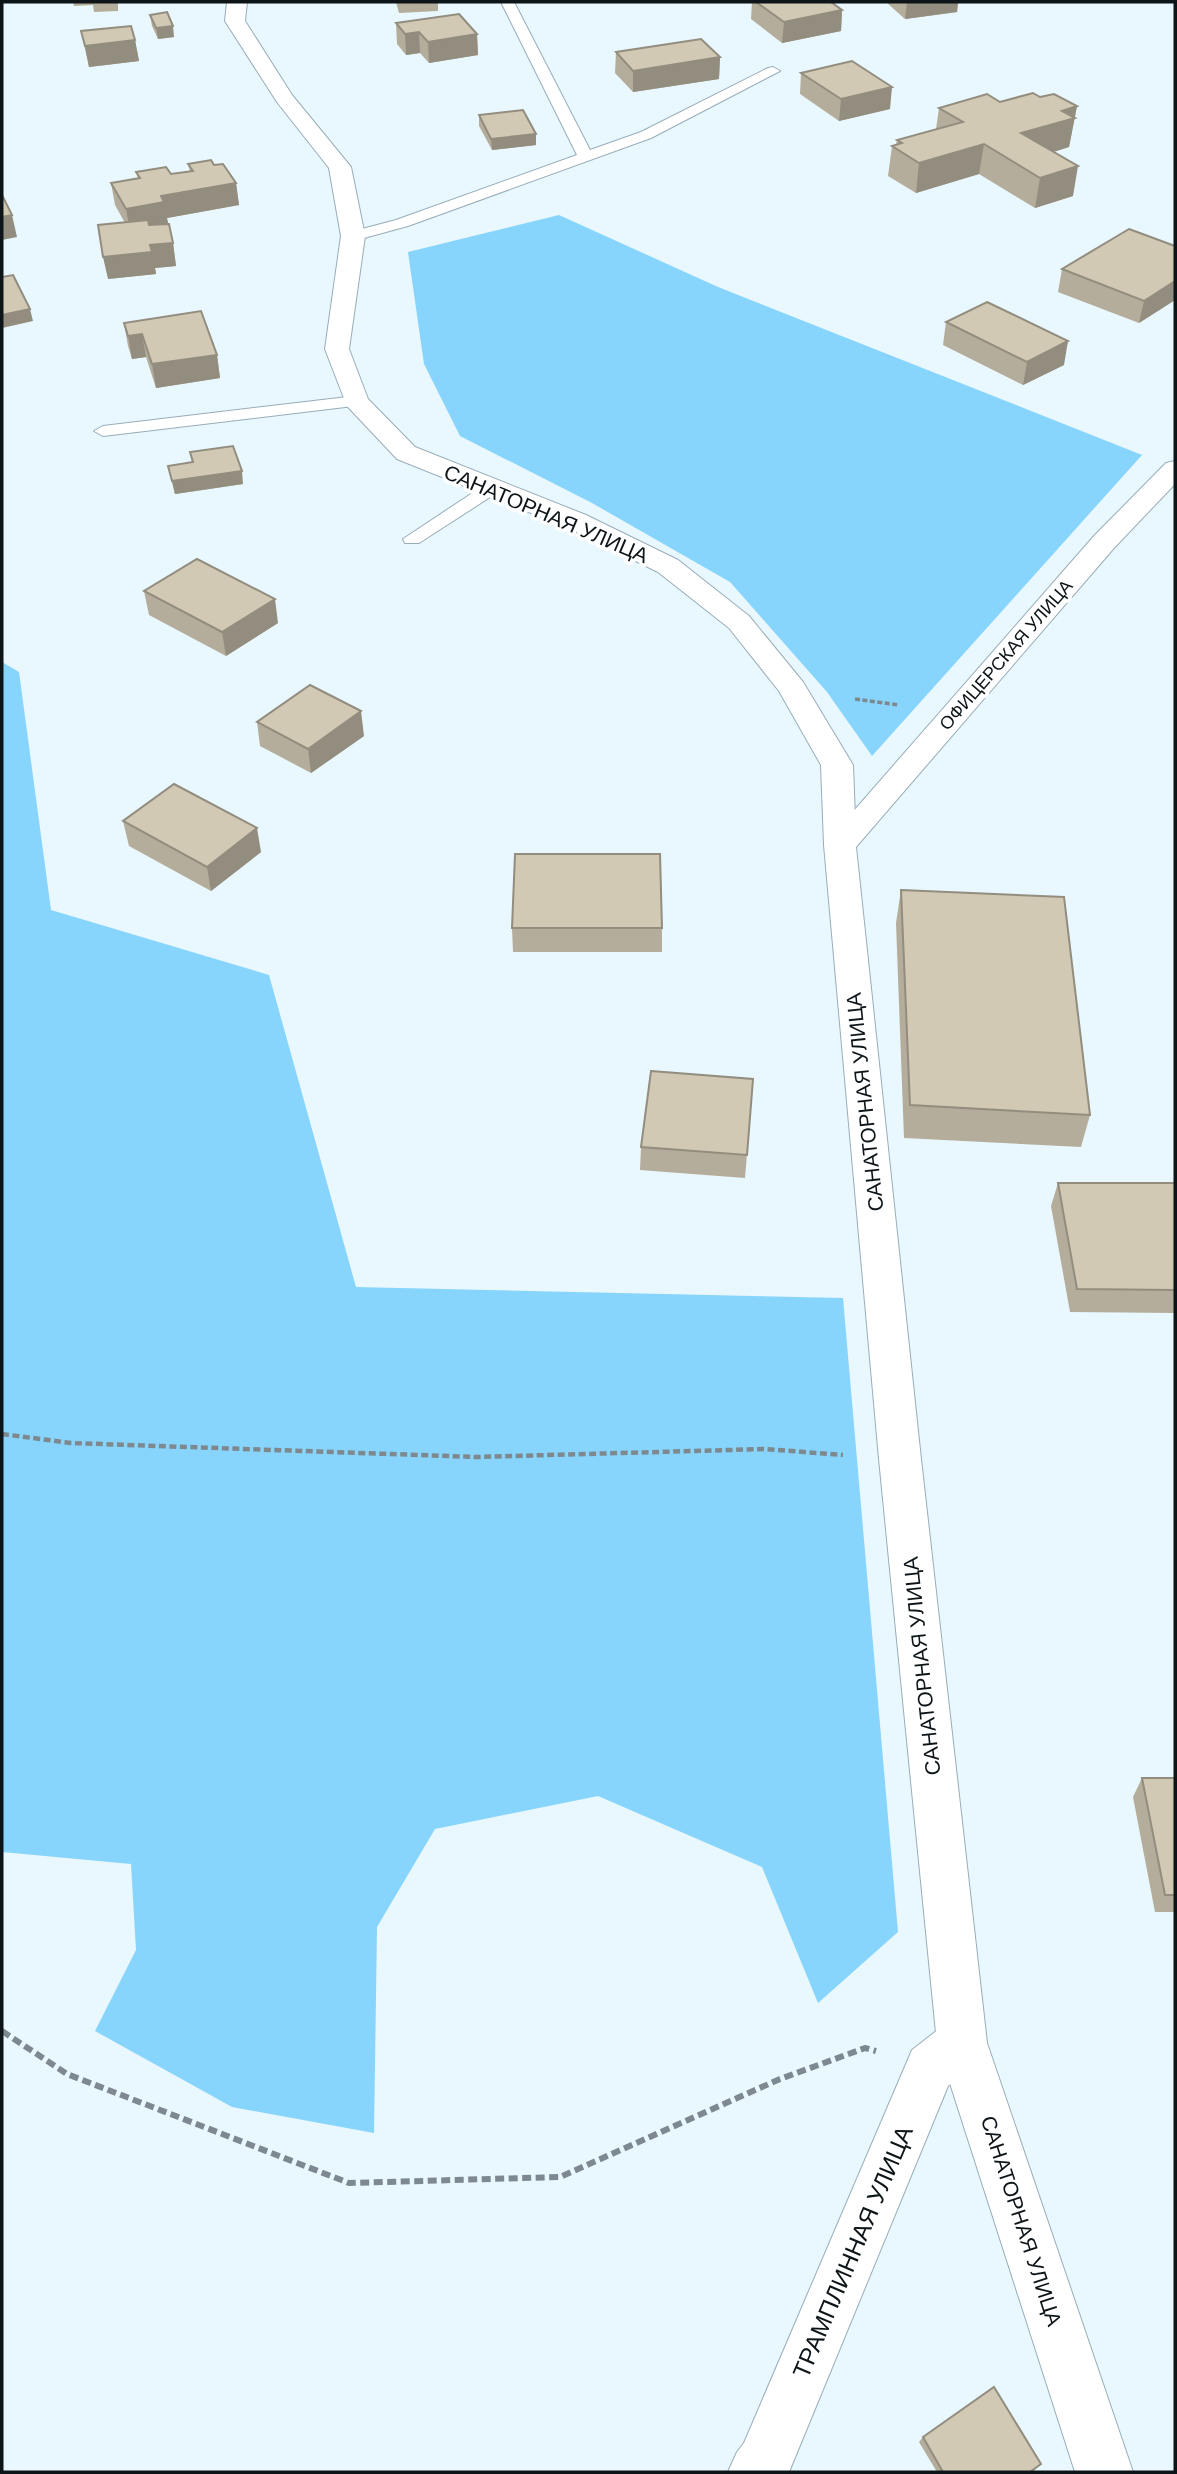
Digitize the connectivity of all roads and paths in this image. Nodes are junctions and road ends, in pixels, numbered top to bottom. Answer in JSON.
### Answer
{"nodes":[{"id":1,"x":237,"y":2,"type":"edge"},
{"id":2,"x":507,"y":2,"type":"edge"},
{"id":3,"x":773,"y":71,"type":"dead end"},
{"id":4,"x":586,"y":157,"type":"junction"},
{"id":5,"x":353,"y":236,"type":"junction"},
{"id":6,"x":356,"y":401,"type":"junction"},
{"id":7,"x":103,"y":431,"type":"dead end"},
{"id":8,"x":1175,"y":469,"type":"edge"},
{"id":9,"x":492,"y":488,"type":"junction"},
{"id":10,"x":412,"y":539,"type":"dead end"},
{"id":11,"x":792,"y":688,"type":"junction"},
{"id":12,"x":959,"y":709,"type":"junction"},
{"id":13,"x":840,"y":845,"type":"junction"},
{"id":14,"x":2,"y":1434,"type":"edge"},
{"id":15,"x":900,"y":1459,"type":"junction"},
{"id":16,"x":2,"y":2031,"type":"edge"},
{"id":17,"x":946,"y":2056,"type":"junction"},
{"id":18,"x":757,"y":2472,"type":"edge"},
{"id":19,"x":1104,"y":2472,"type":"edge"}],
"edges":[{"from":1,"to":5,"type":"street","name":"САНАТОРНАЯ УЛИЦА"},
{"from":2,"to":4,"type":"lane"},
{"from":3,"to":4,"type":"lane"},
{"from":4,"to":5,"type":"lane"},
{"from":5,"to":6,"type":"street","name":"САНАТОРНАЯ УЛИЦА"},
{"from":6,"to":7,"type":"lane"},
{"from":6,"to":9,"type":"street","name":"САНАТОРНАЯ УЛИЦА"},
{"from":8,"to":12,"type":"street","name":"ОФИЦЕРСКАЯ УЛИЦА"},
{"from":9,"to":10,"type":"lane"},
{"from":9,"to":11,"type":"street","name":"САНАТОРНАЯ УЛИЦА"},
{"from":11,"to":12,"type":"path"},
{"from":11,"to":13,"type":"street","name":"САНАТОРНАЯ УЛИЦА"},
{"from":12,"to":13,"type":"street","name":"ОФИЦЕРСКАЯ УЛИЦА"},
{"from":13,"to":15,"type":"street","name":"САНАТОРНАЯ УЛИЦА"},
{"from":14,"to":15,"type":"path"},
{"from":15,"to":17,"type":"street","name":"САНАТОРНАЯ УЛИЦА"},
{"from":16,"to":17,"type":"path"},
{"from":17,"to":18,"type":"street","name":"ТРАМПЛИННАЯ УЛИЦА"},
{"from":17,"to":19,"type":"street","name":"САНАТОРНАЯ УЛИЦА"}]}
